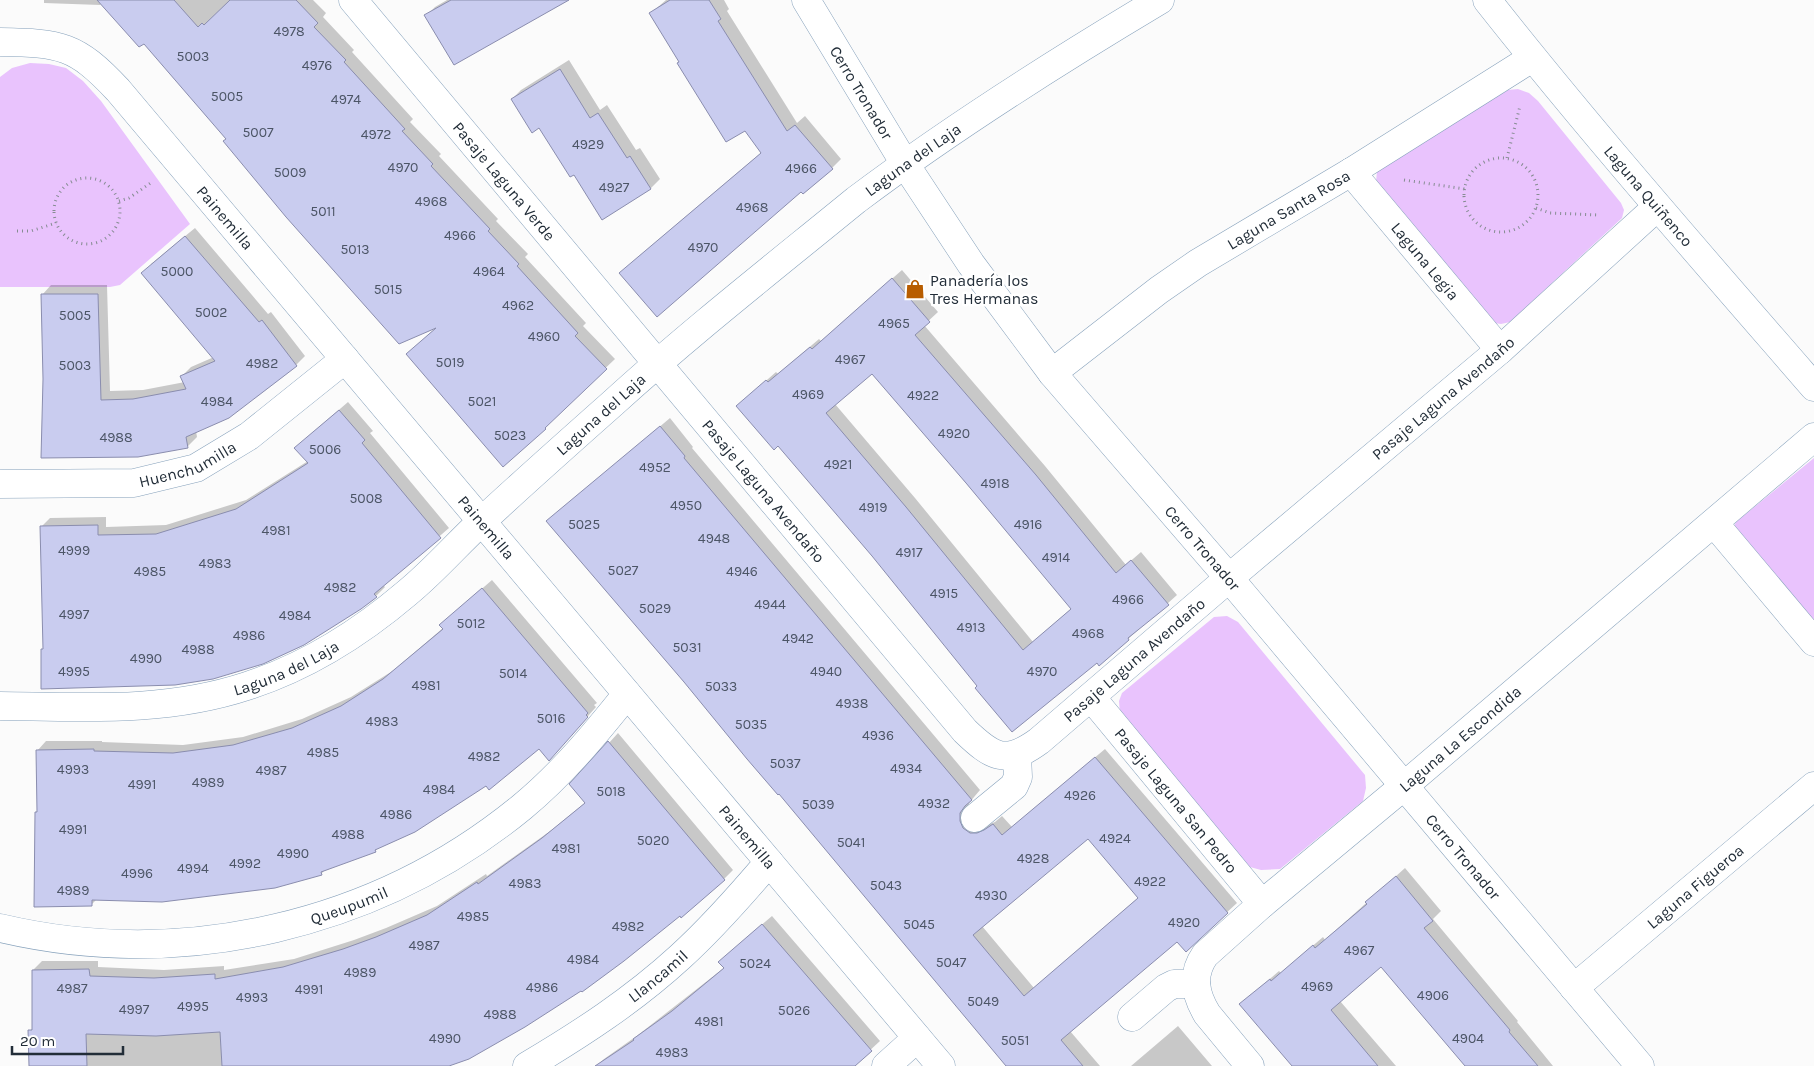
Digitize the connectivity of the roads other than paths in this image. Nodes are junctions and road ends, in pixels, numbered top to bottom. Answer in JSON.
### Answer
{"nodes":[{"id":1,"x":806,"y":0,"type":"edge"},
{"id":2,"x":1160,"y":0,"type":"edge"},
{"id":3,"x":1487,"y":0,"type":"edge"},
{"id":4,"x":356,"y":1,"type":"edge"},
{"id":5,"x":0,"y":42,"type":"edge"},
{"id":6,"x":1532,"y":58,"type":"junction"},
{"id":7,"x":905,"y":164,"type":"junction"},
{"id":8,"x":1351,"y":172,"type":"junction"},
{"id":9,"x":1657,"y":207,"type":"junction"},
{"id":10,"x":1500,"y":350,"type":"junction"},
{"id":11,"x":345,"y":359,"type":"junction"},
{"id":12,"x":657,"y":363,"type":"junction"},
{"id":13,"x":1052,"y":373,"type":"junction"},
{"id":14,"x":1814,"y":387,"type":"edge"},
{"id":15,"x":1814,"y":437,"type":"edge"},
{"id":16,"x":0,"y":484,"type":"edge"},
{"id":17,"x":481,"y":522,"type":"junction"},
{"id":18,"x":1714,"y":523,"type":"junction"},
{"id":19,"x":1229,"y":578,"type":"junction"},
{"id":20,"x":1814,"y":642,"type":"edge"},
{"id":21,"x":627,"y":694,"type":"junction"},
{"id":22,"x":1091,"y":698,"type":"junction"},
{"id":23,"x":0,"y":706,"type":"edge"},
{"id":24,"x":1016,"y":755,"type":"junction"},
{"id":25,"x":1404,"y":786,"type":"junction"},
{"id":26,"x":1814,"y":786,"type":"edge"},
{"id":27,"x":975,"y":818,"type":"dead end"},
{"id":28,"x":769,"y":862,"type":"junction"},
{"id":29,"x":1262,"y":904,"type":"junction"},
{"id":30,"x":0,"y":928,"type":"edge"},
{"id":31,"x":1196,"y":984,"type":"junction"},
{"id":32,"x":1574,"y":988,"type":"junction"},
{"id":33,"x":1132,"y":1017,"type":"dead end"},
{"id":34,"x":917,"y":1038,"type":"junction"},
{"id":35,"x":527,"y":1066,"type":"edge"},
{"id":36,"x":886,"y":1066,"type":"edge"},
{"id":37,"x":941,"y":1066,"type":"edge"},
{"id":38,"x":1250,"y":1066,"type":"edge"},
{"id":39,"x":1640,"y":1066,"type":"edge"}],
"edges":[{"from":1,"to":7,"type":"street","name":"Cerro Tronador"},
{"from":2,"to":7,"type":"street","name":"Laguna del Laja"},
{"from":3,"to":6,"type":"street","name":"Laguna Quiñenco"},
{"from":4,"to":12,"type":"street","name":"Pasaje Laguna Verde"},
{"from":5,"to":11,"type":"street","name":"Painemilla"},
{"from":6,"to":8,"type":"street","name":"Laguna Santa Rosa"},
{"from":6,"to":9,"type":"street","name":"Laguna Quiñenco"},
{"from":7,"to":12,"type":"street","name":"Laguna del Laja"},
{"from":7,"to":13,"type":"street","name":"Cerro Tronador"},
{"from":8,"to":10,"type":"street","name":"Laguna Legia"},
{"from":8,"to":13,"type":"street","name":"Laguna Santa Rosa"},
{"from":9,"to":10,"type":"street","name":"Pasaje Laguna Avendaño"},
{"from":9,"to":14,"type":"street","name":"Laguna Quiñenco"},
{"from":10,"to":19,"type":"street","name":"Pasaje Laguna Avendaño"},
{"from":11,"to":16,"type":"street","name":"Huenchumilla"},
{"from":11,"to":17,"type":"street","name":"Painemilla"},
{"from":12,"to":17,"type":"street","name":"Laguna del Laja"},
{"from":12,"to":24,"type":"street","name":"Pasaje Laguna Avendaño"},
{"from":13,"to":19,"type":"street","name":"Cerro Tronador"},
{"from":15,"to":18,"type":"street","name":"Laguna La Escondida"},
{"from":17,"to":21,"type":"street","name":"Painemilla"},
{"from":17,"to":23,"type":"street","name":"Laguna del Laja"},
{"from":18,"to":20,"type":"street"},
{"from":18,"to":25,"type":"street","name":"Laguna La Escondida"},
{"from":19,"to":22,"type":"street","name":"Pasaje Laguna Avendaño"},
{"from":19,"to":25,"type":"street","name":"Cerro Tronador"},
{"from":21,"to":28,"type":"street","name":"Painemilla"},
{"from":21,"to":30,"type":"street","name":"Queupumil"},
{"from":22,"to":24,"type":"street","name":"Pasaje Laguna Avendaño"},
{"from":22,"to":29,"type":"street","name":"Pasaje Laguna San Pedro"},
{"from":24,"to":27,"type":"street"},
{"from":25,"to":29,"type":"street","name":"Laguna La Escondida"},
{"from":25,"to":32,"type":"street","name":"Cerro Tronador"},
{"from":26,"to":32,"type":"street","name":"Laguna Figueroa"},
{"from":28,"to":34,"type":"street","name":"Painemilla"},
{"from":28,"to":35,"type":"street","name":"Llancamil"},
{"from":29,"to":31,"type":"street","name":"Laguna La Escondida"},
{"from":31,"to":33,"type":"street"},
{"from":31,"to":38,"type":"street"},
{"from":32,"to":39,"type":"street","name":"Cerro Tronador"},
{"from":34,"to":36,"type":"street"},
{"from":34,"to":37,"type":"street","name":"Painemilla"}]}
